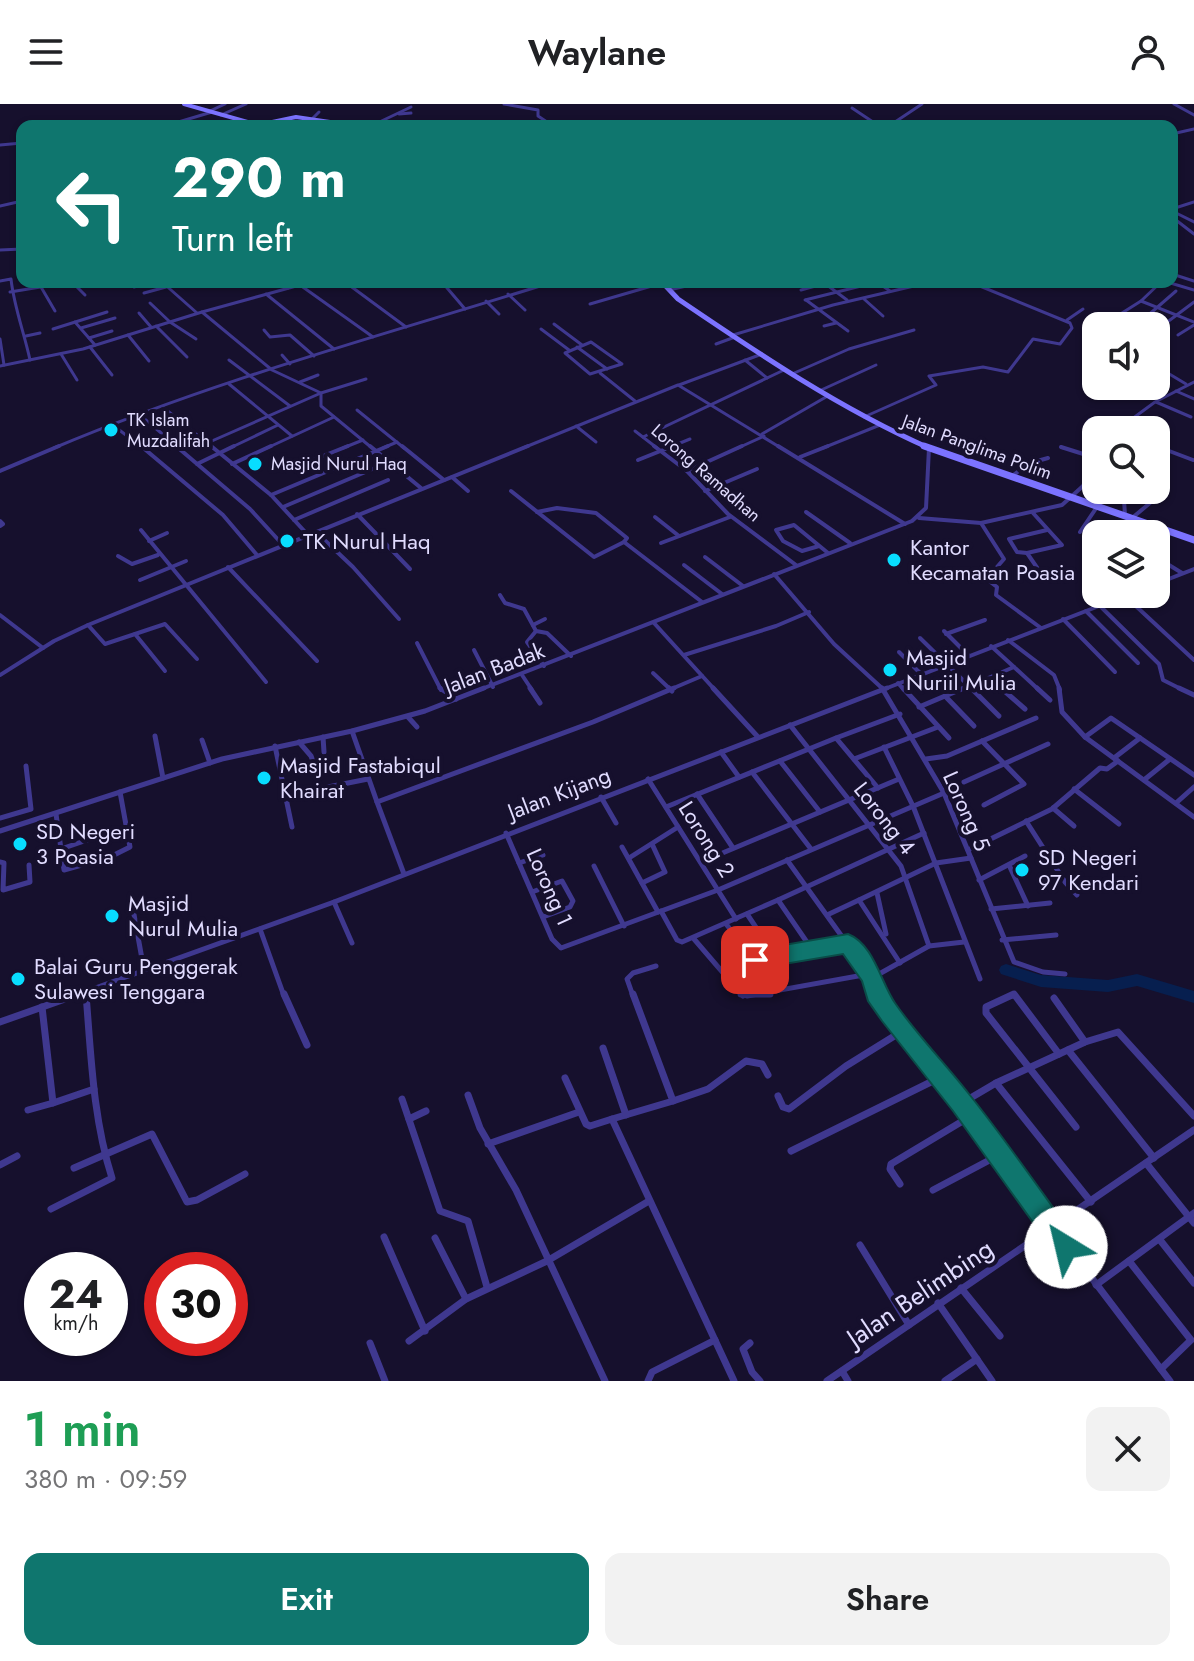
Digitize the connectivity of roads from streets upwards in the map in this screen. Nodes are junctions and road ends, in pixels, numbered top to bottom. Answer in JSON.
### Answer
{"nodes":[{"id":1,"x":187,"y":104,"type":"edge"},
{"id":2,"x":225,"y":104,"type":"edge"},
{"id":3,"x":246,"y":104,"type":"edge"},
{"id":4,"x":504,"y":104,"type":"edge"},
{"id":5,"x":922,"y":104,"type":"edge"},
{"id":6,"x":1174,"y":104,"type":"edge"},
{"id":7,"x":411,"y":107,"type":"dead end"},
{"id":8,"x":852,"y":108,"type":"dead end"},
{"id":9,"x":211,"y":112,"type":"junction"},
{"id":10,"x":319,"y":112,"type":"dead end"},
{"id":11,"x":411,"y":113,"type":"dead end"},
{"id":12,"x":398,"y":114,"type":"junction"},
{"id":13,"x":221,"y":115,"type":"junction"},
{"id":14,"x":1194,"y":115,"type":"edge"},
{"id":15,"x":313,"y":118,"type":"junction"},
{"id":16,"x":185,"y":120,"type":"edge"},
{"id":17,"x":240,"y":120,"type":"edge"},
{"id":18,"x":280,"y":120,"type":"edge"},
{"id":19,"x":324,"y":120,"type":"edge"},
{"id":20,"x":384,"y":120,"type":"edge"},
{"id":21,"x":544,"y":120,"type":"edge"},
{"id":22,"x":870,"y":120,"type":"edge"},
{"id":23,"x":898,"y":120,"type":"edge"},
{"id":24,"x":1178,"y":222,"type":"edge"},
{"id":25,"x":1194,"y":234,"type":"edge"},
{"id":26,"x":0,"y":281,"type":"edge"},
{"id":27,"x":35,"y":288,"type":"edge"},
{"id":28,"x":42,"y":288,"type":"edge"},
{"id":29,"x":77,"y":288,"type":"edge"},
{"id":30,"x":154,"y":288,"type":"edge"},
{"id":31,"x":171,"y":288,"type":"edge"},
{"id":32,"x":288,"y":288,"type":"edge"},
{"id":33,"x":304,"y":288,"type":"edge"},
{"id":34,"x":353,"y":288,"type":"edge"},
{"id":35,"x":447,"y":288,"type":"edge"},
{"id":36,"x":529,"y":288,"type":"edge"},
{"id":37,"x":642,"y":288,"type":"edge"},
{"id":38,"x":678,"y":288,"type":"edge"},
{"id":39,"x":807,"y":288,"type":"edge"},
{"id":40,"x":832,"y":288,"type":"edge"},
{"id":41,"x":852,"y":288,"type":"edge"},
{"id":42,"x":885,"y":288,"type":"edge"},
{"id":43,"x":906,"y":288,"type":"edge"},
{"id":44,"x":985,"y":288,"type":"edge"},
{"id":45,"x":1154,"y":288,"type":"edge"},
{"id":46,"x":669,"y":290,"type":"joint"},
{"id":47,"x":801,"y":290,"type":"dead end"},
{"id":48,"x":1176,"y":291,"type":"dead end"},
{"id":49,"x":10,"y":292,"type":"junction"},
{"id":50,"x":836,"y":292,"type":"junction"},
{"id":51,"x":891,"y":292,"type":"junction"},
{"id":52,"x":144,"y":293,"type":"dead end"},
{"id":53,"x":266,"y":294,"type":"junction"},
{"id":54,"x":508,"y":294,"type":"junction"},
{"id":55,"x":85,"y":295,"type":"dead end"},
{"id":56,"x":863,"y":298,"type":"junction"},
{"id":57,"x":486,"y":301,"type":"junction"},
{"id":58,"x":848,"y":301,"type":"junction"},
{"id":59,"x":1141,"y":301,"type":"junction"},
{"id":60,"x":1194,"y":302,"type":"edge"},
{"id":61,"x":150,"y":303,"type":"dead end"},
{"id":62,"x":590,"y":304,"type":"dead end"},
{"id":63,"x":1158,"y":307,"type":"junction"},
{"id":64,"x":465,"y":309,"type":"junction"},
{"id":65,"x":817,"y":309,"type":"junction"},
{"id":66,"x":1083,"y":309,"type":"dead end"},
{"id":67,"x":525,"y":310,"type":"dead end"},
{"id":68,"x":55,"y":311,"type":"dead end"},
{"id":69,"x":107,"y":312,"type":"dead end"},
{"id":70,"x":1124,"y":312,"type":"edge"},
{"id":71,"x":1152,"y":312,"type":"edge"},
{"id":72,"x":139,"y":313,"type":"dead end"},
{"id":73,"x":200,"y":313,"type":"junction"},
{"id":74,"x":499,"y":314,"type":"dead end"},
{"id":75,"x":1179,"y":315,"type":"junction"},
{"id":76,"x":883,"y":316,"type":"dead end"},
{"id":77,"x":115,"y":318,"type":"dead end"},
{"id":78,"x":1066,"y":321,"type":"junction"},
{"id":79,"x":1170,"y":321,"type":"edge"},
{"id":80,"x":75,"y":322,"type":"junction"},
{"id":81,"x":170,"y":322,"type":"junction"},
{"id":82,"x":837,"y":323,"type":"junction"},
{"id":83,"x":554,"y":324,"type":"dead end"},
{"id":84,"x":1194,"y":324,"type":"edge"},
{"id":85,"x":824,"y":326,"type":"dead end"},
{"id":86,"x":154,"y":327,"type":"junction"},
{"id":87,"x":81,"y":328,"type":"junction"},
{"id":88,"x":406,"y":328,"type":"junction"},
{"id":89,"x":53,"y":329,"type":"dead end"},
{"id":90,"x":541,"y":329,"type":"dead end"},
{"id":91,"x":264,"y":330,"type":"dead end"},
{"id":92,"x":914,"y":330,"type":"dead end"},
{"id":93,"x":112,"y":331,"type":"dead end"},
{"id":94,"x":848,"y":331,"type":"dead end"},
{"id":95,"x":40,"y":333,"type":"dead end"},
{"id":96,"x":128,"y":335,"type":"junction"},
{"id":97,"x":1178,"y":335,"type":"dead end"},
{"id":98,"x":26,"y":336,"type":"junction"},
{"id":99,"x":734,"y":336,"type":"junction"},
{"id":100,"x":89,"y":338,"type":"junction"},
{"id":101,"x":373,"y":338,"type":"junction"},
{"id":102,"x":196,"y":339,"type":"dead end"},
{"id":103,"x":0,"y":342,"type":"edge"},
{"id":104,"x":716,"y":344,"type":"dead end"},
{"id":105,"x":93,"y":346,"type":"junction"},
{"id":106,"x":580,"y":346,"type":"junction"},
{"id":107,"x":335,"y":350,"type":"junction"},
{"id":108,"x":569,"y":350,"type":"junction"},
{"id":109,"x":1,"y":353,"type":"edge"},
{"id":110,"x":61,"y":354,"type":"junction"},
{"id":111,"x":762,"y":354,"type":"junction"},
{"id":112,"x":282,"y":355,"type":"dead end"},
{"id":113,"x":314,"y":356,"type":"junction"},
{"id":114,"x":187,"y":357,"type":"dead end"},
{"id":115,"x":30,"y":360,"type":"junction"},
{"id":116,"x":229,"y":360,"type":"dead end"},
{"id":117,"x":745,"y":360,"type":"junction"},
{"id":118,"x":149,"y":361,"type":"dead end"},
{"id":119,"x":291,"y":364,"type":"junction"},
{"id":120,"x":2,"y":365,"type":"edge"},
{"id":121,"x":876,"y":365,"type":"dead end"},
{"id":122,"x":272,"y":370,"type":"junction"},
{"id":123,"x":608,"y":370,"type":"junction"},
{"id":124,"x":788,"y":372,"type":"junction"},
{"id":125,"x":600,"y":373,"type":"junction"},
{"id":126,"x":112,"y":375,"type":"dead end"},
{"id":127,"x":318,"y":375,"type":"dead end"},
{"id":128,"x":1170,"y":375,"type":"edge"},
{"id":129,"x":252,"y":376,"type":"junction"},
{"id":130,"x":767,"y":378,"type":"junction"},
{"id":131,"x":366,"y":379,"type":"dead end"},
{"id":132,"x":77,"y":380,"type":"dead end"},
{"id":133,"x":299,"y":382,"type":"junction"},
{"id":134,"x":1194,"y":382,"type":"edge"},
{"id":135,"x":229,"y":384,"type":"junction"},
{"id":136,"x":678,"y":385,"type":"junction"},
{"id":137,"x":1187,"y":385,"type":"junction"},
{"id":138,"x":1175,"y":390,"type":"junction"},
{"id":139,"x":818,"y":392,"type":"junction"},
{"id":140,"x":321,"y":393,"type":"junction"},
{"id":141,"x":1170,"y":393,"type":"edge"},
{"id":142,"x":826,"y":397,"type":"junction"},
{"id":143,"x":1194,"y":399,"type":"edge"},
{"id":144,"x":1158,"y":400,"type":"edge"},
{"id":145,"x":635,"y":401,"type":"junction"},
{"id":146,"x":1155,"y":402,"type":"junction"},
{"id":147,"x":709,"y":405,"type":"junction"},
{"id":148,"x":290,"y":406,"type":"junction"},
{"id":149,"x":164,"y":408,"type":"junction"},
{"id":150,"x":357,"y":410,"type":"dead end"},
{"id":151,"x":141,"y":416,"type":"junction"},
{"id":152,"x":264,"y":416,"type":"junction"},
{"id":153,"x":1135,"y":416,"type":"edge"},
{"id":154,"x":334,"y":417,"type":"junction"},
{"id":155,"x":864,"y":417,"type":"junction"},
{"id":156,"x":1191,"y":417,"type":"dead end"},
{"id":157,"x":113,"y":425,"type":"junction"},
{"id":158,"x":278,"y":425,"type":"junction"},
{"id":159,"x":880,"y":425,"type":"junction"},
{"id":160,"x":576,"y":426,"type":"junction"},
{"id":161,"x":635,"y":431,"type":"dead end"},
{"id":162,"x":763,"y":435,"type":"junction"},
{"id":163,"x":292,"y":436,"type":"junction"},
{"id":164,"x":643,"y":437,"type":"junction"},
{"id":165,"x":690,"y":439,"type":"dead end"},
{"id":166,"x":363,"y":440,"type":"junction"},
{"id":167,"x":397,"y":442,"type":"junction"},
{"id":168,"x":596,"y":442,"type":"dead end"},
{"id":169,"x":205,"y":444,"type":"junction"},
{"id":170,"x":1061,"y":447,"type":"dead end"},
{"id":171,"x":929,"y":448,"type":"junction"},
{"id":172,"x":375,"y":450,"type":"junction"},
{"id":173,"x":662,"y":451,"type":"junction"},
{"id":174,"x":1170,"y":451,"type":"edge"},
{"id":175,"x":219,"y":454,"type":"junction"},
{"id":176,"x":1082,"y":455,"type":"edge"},
{"id":177,"x":799,"y":457,"type":"junction"},
{"id":178,"x":1048,"y":458,"type":"dead end"},
{"id":179,"x":638,"y":460,"type":"dead end"},
{"id":180,"x":1193,"y":460,"type":"edge"},
{"id":181,"x":308,"y":462,"type":"dead end"},
{"id":182,"x":389,"y":462,"type":"junction"},
{"id":183,"x":197,"y":464,"type":"junction"},
{"id":184,"x":232,"y":464,"type":"junction"},
{"id":185,"x":757,"y":469,"type":"dead end"},
{"id":186,"x":0,"y":471,"type":"edge"},
{"id":187,"x":687,"y":471,"type":"junction"},
{"id":188,"x":1012,"y":476,"type":"junction"},
{"id":189,"x":451,"y":477,"type":"junction"},
{"id":190,"x":388,"y":480,"type":"dead end"},
{"id":191,"x":444,"y":480,"type":"junction"},
{"id":192,"x":1082,"y":487,"type":"edge"},
{"id":193,"x":421,"y":488,"type":"junction"},
{"id":194,"x":468,"y":491,"type":"dead end"},
{"id":195,"x":511,"y":491,"type":"dead end"},
{"id":196,"x":705,"y":491,"type":"junction"},
{"id":197,"x":271,"y":495,"type":"junction"},
{"id":198,"x":1072,"y":497,"type":"junction"},
{"id":199,"x":1125,"y":504,"type":"edge"},
{"id":200,"x":1148,"y":504,"type":"edge"},
{"id":201,"x":1098,"y":506,"type":"junction"},
{"id":202,"x":283,"y":507,"type":"junction"},
{"id":203,"x":537,"y":512,"type":"junction"},
{"id":204,"x":806,"y":512,"type":"dead end"},
{"id":205,"x":1033,"y":512,"type":"junction"},
{"id":206,"x":357,"y":514,"type":"junction"},
{"id":207,"x":731,"y":516,"type":"junction"},
{"id":208,"x":655,"y":517,"type":"dead end"},
{"id":209,"x":1128,"y":517,"type":"junction"},
{"id":210,"x":918,"y":518,"type":"junction"},
{"id":211,"x":294,"y":520,"type":"junction"},
{"id":212,"x":1127,"y":520,"type":"edge"},
{"id":213,"x":1137,"y":520,"type":"edge"},
{"id":214,"x":981,"y":523,"type":"junction"},
{"id":215,"x":905,"y":524,"type":"junction"},
{"id":216,"x":1048,"y":529,"type":"junction"},
{"id":217,"x":141,"y":530,"type":"dead end"},
{"id":218,"x":316,"y":532,"type":"junction"},
{"id":219,"x":1080,"y":532,"type":"dead end"},
{"id":220,"x":1170,"y":532,"type":"edge"},
{"id":221,"x":167,"y":533,"type":"dead end"},
{"id":222,"x":308,"y":535,"type":"junction"},
{"id":223,"x":680,"y":537,"type":"junction"},
{"id":224,"x":1194,"y":540,"type":"edge"},
{"id":225,"x":149,"y":541,"type":"junction"},
{"id":226,"x":624,"y":542,"type":"junction"},
{"id":227,"x":661,"y":543,"type":"dead end"},
{"id":228,"x":851,"y":544,"type":"junction"},
{"id":229,"x":283,"y":545,"type":"junction"},
{"id":230,"x":819,"y":546,"type":"junction"},
{"id":231,"x":828,"y":553,"type":"junction"},
{"id":232,"x":1027,"y":553,"type":"junction"},
{"id":233,"x":158,"y":555,"type":"junction"},
{"id":234,"x":257,"y":555,"type":"junction"},
{"id":235,"x":118,"y":556,"type":"dead end"},
{"id":236,"x":705,"y":557,"type":"dead end"},
{"id":237,"x":186,"y":561,"type":"dead end"},
{"id":238,"x":1170,"y":564,"type":"edge"},
{"id":239,"x":684,"y":565,"type":"dead end"},
{"id":240,"x":797,"y":565,"type":"junction"},
{"id":241,"x":228,"y":567,"type":"junction"},
{"id":242,"x":997,"y":567,"type":"dead end"},
{"id":243,"x":169,"y":568,"type":"junction"},
{"id":244,"x":410,"y":569,"type":"dead end"},
{"id":245,"x":1038,"y":569,"type":"dead end"},
{"id":246,"x":1194,"y":569,"type":"edge"},
{"id":247,"x":1185,"y":572,"type":"junction"},
{"id":248,"x":774,"y":574,"type":"junction"},
{"id":249,"x":1194,"y":576,"type":"edge"},
{"id":250,"x":1170,"y":578,"type":"edge"},
{"id":251,"x":140,"y":580,"type":"dead end"},
{"id":252,"x":989,"y":581,"type":"dead end"},
{"id":253,"x":182,"y":586,"type":"junction"},
{"id":254,"x":744,"y":586,"type":"junction"},
{"id":255,"x":500,"y":595,"type":"dead end"},
{"id":256,"x":723,"y":595,"type":"junction"},
{"id":257,"x":703,"y":603,"type":"junction"},
{"id":258,"x":1092,"y":608,"type":"edge"},
{"id":259,"x":1102,"y":608,"type":"edge"},
{"id":260,"x":1141,"y":608,"type":"edge"},
{"id":261,"x":1086,"y":611,"type":"junction"},
{"id":262,"x":809,"y":612,"type":"junction"},
{"id":263,"x":0,"y":615,"type":"edge"},
{"id":264,"x":399,"y":619,"type":"dead end"},
{"id":265,"x":545,"y":619,"type":"dead end"},
{"id":266,"x":1063,"y":619,"type":"junction"},
{"id":267,"x":985,"y":620,"type":"dead end"},
{"id":268,"x":654,"y":623,"type":"junction"},
{"id":269,"x":88,"y":625,"type":"junction"},
{"id":270,"x":535,"y":628,"type":"junction"},
{"id":271,"x":1041,"y":628,"type":"junction"},
{"id":272,"x":135,"y":634,"type":"junction"},
{"id":273,"x":920,"y":638,"type":"dead end"},
{"id":274,"x":1008,"y":640,"type":"junction"},
{"id":275,"x":417,"y":643,"type":"dead end"},
{"id":276,"x":991,"y":646,"type":"junction"},
{"id":277,"x":43,"y":648,"type":"junction"},
{"id":278,"x":474,"y":650,"type":"dead end"},
{"id":279,"x":899,"y":652,"type":"dead end"},
{"id":280,"x":684,"y":655,"type":"junction"},
{"id":281,"x":968,"y":655,"type":"junction"},
{"id":282,"x":571,"y":656,"type":"junction"},
{"id":283,"x":197,"y":659,"type":"dead end"},
{"id":284,"x":1194,"y":659,"type":"edge"},
{"id":285,"x":317,"y":661,"type":"dead end"},
{"id":286,"x":1138,"y":663,"type":"dead end"},
{"id":287,"x":945,"y":664,"type":"junction"},
{"id":288,"x":544,"y":666,"type":"junction"},
{"id":289,"x":1014,"y":667,"type":"junction"},
{"id":290,"x":165,"y":671,"type":"dead end"},
{"id":291,"x":1115,"y":672,"type":"dead end"},
{"id":292,"x":653,"y":673,"type":"dead end"},
{"id":293,"x":921,"y":674,"type":"junction"},
{"id":294,"x":0,"y":675,"type":"edge"},
{"id":295,"x":522,"y":675,"type":"junction"},
{"id":296,"x":702,"y":676,"type":"junction"},
{"id":297,"x":990,"y":678,"type":"junction"},
{"id":298,"x":266,"y":682,"type":"dead end"},
{"id":299,"x":898,"y":683,"type":"junction"},
{"id":300,"x":493,"y":687,"type":"junction"},
{"id":301,"x":968,"y":687,"type":"junction"},
{"id":302,"x":883,"y":689,"type":"junction"},
{"id":303,"x":442,"y":691,"type":"junction"},
{"id":304,"x":672,"y":691,"type":"junction"},
{"id":305,"x":1194,"y":695,"type":"edge"},
{"id":306,"x":945,"y":696,"type":"junction"},
{"id":307,"x":457,"y":700,"type":"junction"},
{"id":308,"x":1050,"y":700,"type":"dead end"},
{"id":309,"x":540,"y":703,"type":"dead end"},
{"id":310,"x":445,"y":704,"type":"junction"},
{"id":311,"x":919,"y":707,"type":"junction"},
{"id":312,"x":1025,"y":709,"type":"dead end"},
{"id":313,"x":900,"y":714,"type":"junction"},
{"id":314,"x":999,"y":716,"type":"dead end"},
{"id":315,"x":408,"y":717,"type":"junction"},
{"id":316,"x":1036,"y":718,"type":"dead end"},
{"id":317,"x":790,"y":725,"type":"junction"},
{"id":318,"x":974,"y":726,"type":"dead end"},
{"id":319,"x":417,"y":727,"type":"dead end"},
{"id":320,"x":938,"y":727,"type":"junction"},
{"id":321,"x":352,"y":731,"type":"junction"},
{"id":322,"x":155,"y":736,"type":"dead end"},
{"id":323,"x":323,"y":737,"type":"junction"},
{"id":324,"x":758,"y":737,"type":"junction"},
{"id":325,"x":913,"y":737,"type":"junction"},
{"id":326,"x":1085,"y":737,"type":"junction"},
{"id":327,"x":836,"y":738,"type":"junction"},
{"id":328,"x":949,"y":738,"type":"dead end"},
{"id":329,"x":1140,"y":738,"type":"junction"},
{"id":330,"x":202,"y":740,"type":"dead end"},
{"id":331,"x":982,"y":741,"type":"junction"},
{"id":332,"x":298,"y":742,"type":"junction"},
{"id":333,"x":1048,"y":744,"type":"dead end"},
{"id":334,"x":275,"y":746,"type":"junction"},
{"id":335,"x":884,"y":747,"type":"junction"},
{"id":336,"x":809,"y":749,"type":"junction"},
{"id":337,"x":324,"y":752,"type":"dead end"},
{"id":338,"x":721,"y":752,"type":"junction"},
{"id":339,"x":854,"y":759,"type":"junction"},
{"id":340,"x":926,"y":759,"type":"junction"},
{"id":341,"x":1116,"y":759,"type":"junction"},
{"id":342,"x":1170,"y":759,"type":"junction"},
{"id":343,"x":780,"y":761,"type":"junction"},
{"id":344,"x":210,"y":763,"type":"junction"},
{"id":345,"x":1004,"y":763,"type":"junction"},
{"id":346,"x":26,"y":766,"type":"dead end"},
{"id":347,"x":317,"y":772,"type":"dead end"},
{"id":348,"x":752,"y":772,"type":"junction"},
{"id":349,"x":1194,"y":775,"type":"edge"},
{"id":350,"x":739,"y":777,"type":"junction"},
{"id":351,"x":163,"y":778,"type":"junction"},
{"id":352,"x":368,"y":779,"type":"junction"},
{"id":353,"x":648,"y":779,"type":"junction"},
{"id":354,"x":899,"y":779,"type":"junction"},
{"id":355,"x":1144,"y":780,"type":"junction"},
{"id":356,"x":964,"y":782,"type":"dead end"},
{"id":357,"x":328,"y":787,"type":"dead end"},
{"id":358,"x":1194,"y":787,"type":"edge"},
{"id":359,"x":878,"y":788,"type":"junction"},
{"id":360,"x":1074,"y":789,"type":"junction"},
{"id":361,"x":120,"y":792,"type":"junction"},
{"id":362,"x":944,"y":793,"type":"junction"},
{"id":363,"x":697,"y":794,"type":"junction"},
{"id":364,"x":601,"y":797,"type":"junction"},
{"id":365,"x":848,"y":800,"type":"junction"},
{"id":366,"x":377,"y":802,"type":"junction"},
{"id":367,"x":1176,"y":803,"type":"junction"},
{"id":368,"x":984,"y":805,"type":"dead end"},
{"id":369,"x":913,"y":806,"type":"junction"},
{"id":370,"x":666,"y":807,"type":"junction"},
{"id":371,"x":1053,"y":808,"type":"junction"},
{"id":372,"x":31,"y":809,"type":"junction"},
{"id":373,"x":820,"y":812,"type":"junction"},
{"id":374,"x":56,"y":814,"type":"junction"},
{"id":375,"x":1194,"y":817,"type":"edge"},
{"id":376,"x":0,"y":818,"type":"edge"},
{"id":377,"x":31,"y":821,"type":"junction"},
{"id":378,"x":1026,"y":821,"type":"junction"},
{"id":379,"x":616,"y":823,"type":"dead end"},
{"id":380,"x":792,"y":823,"type":"junction"},
{"id":381,"x":1119,"y":824,"type":"dead end"},
{"id":382,"x":868,"y":825,"type":"junction"},
{"id":383,"x":1074,"y":826,"type":"dead end"},
{"id":384,"x":292,"y":827,"type":"dead end"},
{"id":385,"x":678,"y":827,"type":"junction"},
{"id":386,"x":0,"y":831,"type":"edge"},
{"id":387,"x":506,"y":833,"type":"junction"},
{"id":388,"x":924,"y":833,"type":"junction"},
{"id":389,"x":93,"y":838,"type":"dead end"},
{"id":390,"x":652,"y":844,"type":"junction"},
{"id":391,"x":622,"y":847,"type":"dead end"},
{"id":392,"x":733,"y":848,"type":"junction"},
{"id":393,"x":61,"y":849,"type":"junction"},
{"id":394,"x":811,"y":849,"type":"junction"},
{"id":395,"x":968,"y":850,"type":"junction"},
{"id":396,"x":889,"y":851,"type":"junction"},
{"id":397,"x":543,"y":855,"type":"dead end"},
{"id":398,"x":1025,"y":856,"type":"dead end"},
{"id":399,"x":629,"y":858,"type":"junction"},
{"id":400,"x":971,"y":858,"type":"junction"},
{"id":401,"x":787,"y":860,"type":"junction"},
{"id":402,"x":0,"y":862,"type":"edge"},
{"id":403,"x":701,"y":862,"type":"junction"},
{"id":404,"x":519,"y":863,"type":"junction"},
{"id":405,"x":936,"y":863,"type":"junction"},
{"id":406,"x":29,"y":865,"type":"dead end"},
{"id":407,"x":1009,"y":865,"type":"junction"},
{"id":408,"x":594,"y":866,"type":"dead end"},
{"id":409,"x":404,"y":874,"type":"junction"},
{"id":410,"x":906,"y":877,"type":"junction"},
{"id":411,"x":979,"y":880,"type":"junction"},
{"id":412,"x":642,"y":883,"type":"junction"},
{"id":413,"x":808,"y":887,"type":"junction"},
{"id":414,"x":718,"y":890,"type":"junction"},
{"id":415,"x":1,"y":891,"type":"edge"},
{"id":416,"x":532,"y":892,"type":"junction"},
{"id":417,"x":877,"y":893,"type":"junction"},
{"id":418,"x":1077,"y":895,"type":"dead end"},
{"id":419,"x":131,"y":898,"type":"dead end"},
{"id":420,"x":778,"y":900,"type":"junction"},
{"id":421,"x":859,"y":900,"type":"junction"},
{"id":422,"x":334,"y":902,"type":"junction"},
{"id":423,"x":1050,"y":903,"type":"dead end"},
{"id":424,"x":1028,"y":906,"type":"junction"},
{"id":425,"x":991,"y":909,"type":"junction"},
{"id":426,"x":659,"y":912,"type":"junction"},
{"id":427,"x":747,"y":914,"type":"junction"},
{"id":428,"x":827,"y":915,"type":"junction"},
{"id":429,"x":543,"y":917,"type":"junction"},
{"id":430,"x":736,"y":919,"type":"junction"},
{"id":431,"x":726,"y":924,"type":"junction"},
{"id":432,"x":624,"y":926,"type":"junction"},
{"id":433,"x":260,"y":929,"type":"junction"},
{"id":434,"x":1056,"y":935,"type":"dead end"},
{"id":435,"x":694,"y":939,"type":"junction"},
{"id":436,"x":887,"y":939,"type":"junction"},
{"id":437,"x":1002,"y":940,"type":"junction"},
{"id":438,"x":964,"y":942,"type":"junction"},
{"id":439,"x":352,"y":943,"type":"dead end"},
{"id":440,"x":848,"y":943,"type":"junction"},
{"id":441,"x":929,"y":946,"type":"junction"},
{"id":442,"x":813,"y":951,"type":"junction"},
{"id":443,"x":776,"y":957,"type":"junction"},
{"id":444,"x":900,"y":963,"type":"junction"},
{"id":445,"x":656,"y":966,"type":"dead end"},
{"id":446,"x":144,"y":970,"type":"junction"},
{"id":447,"x":1065,"y":974,"type":"dead end"},
{"id":448,"x":871,"y":976,"type":"junction"},
{"id":449,"x":980,"y":979,"type":"dead end"},
{"id":450,"x":86,"y":991,"type":"junction"},
{"id":451,"x":1054,"y":998,"type":"dead end"},
{"id":452,"x":42,"y":1007,"type":"junction"},
{"id":453,"x":0,"y":1022,"type":"edge"},
{"id":454,"x":904,"y":1030,"type":"junction"},
{"id":455,"x":1085,"y":1042,"type":"junction"},
{"id":456,"x":307,"y":1045,"type":"dead end"},
{"id":457,"x":603,"y":1048,"type":"dead end"},
{"id":458,"x":1068,"y":1050,"type":"junction"},
{"id":459,"x":1059,"y":1054,"type":"junction"},
{"id":460,"x":1027,"y":1067,"type":"junction"},
{"id":461,"x":768,"y":1075,"type":"dead end"},
{"id":462,"x":942,"y":1077,"type":"junction"},
{"id":463,"x":565,"y":1078,"type":"dead end"},
{"id":464,"x":996,"y":1083,"type":"junction"},
{"id":465,"x":94,"y":1089,"type":"junction"},
{"id":466,"x":468,"y":1095,"type":"dead end"},
{"id":467,"x":778,"y":1096,"type":"dead end"},
{"id":468,"x":402,"y":1099,"type":"dead end"},
{"id":469,"x":673,"y":1101,"type":"junction"},
{"id":470,"x":53,"y":1103,"type":"junction"},
{"id":471,"x":962,"y":1103,"type":"junction"},
{"id":472,"x":28,"y":1110,"type":"dead end"},
{"id":473,"x":426,"y":1111,"type":"dead end"},
{"id":474,"x":579,"y":1112,"type":"junction"},
{"id":475,"x":626,"y":1115,"type":"junction"},
{"id":476,"x":971,"y":1116,"type":"junction"},
{"id":477,"x":1194,"y":1116,"type":"edge"},
{"id":478,"x":409,"y":1119,"type":"junction"},
{"id":479,"x":612,"y":1119,"type":"junction"},
{"id":480,"x":1076,"y":1127,"type":"dead end"},
{"id":481,"x":1194,"y":1130,"type":"edge"},
{"id":482,"x":488,"y":1144,"type":"junction"},
{"id":483,"x":791,"y":1151,"type":"dead end"},
{"id":484,"x":104,"y":1153,"type":"junction"},
{"id":485,"x":999,"y":1155,"type":"junction"},
{"id":486,"x":17,"y":1156,"type":"dead end"},
{"id":487,"x":1154,"y":1158,"type":"junction"},
{"id":488,"x":1146,"y":1163,"type":"junction"},
{"id":489,"x":0,"y":1165,"type":"edge"},
{"id":490,"x":74,"y":1168,"type":"dead end"},
{"id":491,"x":245,"y":1174,"type":"dead end"},
{"id":492,"x":900,"y":1184,"type":"dead end"},
{"id":493,"x":933,"y":1190,"type":"dead end"},
{"id":494,"x":649,"y":1201,"type":"junction"},
{"id":495,"x":1091,"y":1202,"type":"junction"},
{"id":496,"x":51,"y":1209,"type":"dead end"},
{"id":497,"x":1192,"y":1218,"type":"edge"},
{"id":498,"x":1051,"y":1228,"type":"junction"},
{"id":499,"x":384,"y":1237,"type":"dead end"},
{"id":500,"x":435,"y":1238,"type":"dead end"},
{"id":501,"x":1160,"y":1240,"type":"junction"},
{"id":502,"x":860,"y":1245,"type":"dead end"},
{"id":503,"x":547,"y":1261,"type":"junction"},
{"id":504,"x":1129,"y":1261,"type":"junction"},
{"id":505,"x":1194,"y":1283,"type":"edge"},
{"id":506,"x":1096,"y":1285,"type":"junction"},
{"id":507,"x":487,"y":1287,"type":"junction"},
{"id":508,"x":961,"y":1288,"type":"junction"},
{"id":509,"x":466,"y":1299,"type":"junction"},
{"id":510,"x":938,"y":1302,"type":"junction"},
{"id":511,"x":909,"y":1325,"type":"junction"},
{"id":512,"x":425,"y":1331,"type":"junction"},
{"id":513,"x":1000,"y":1336,"type":"dead end"},
{"id":514,"x":715,"y":1340,"type":"junction"},
{"id":515,"x":409,"y":1341,"type":"dead end"},
{"id":516,"x":370,"y":1343,"type":"dead end"},
{"id":517,"x":750,"y":1343,"type":"dead end"},
{"id":518,"x":977,"y":1359,"type":"junction"},
{"id":519,"x":1161,"y":1369,"type":"junction"},
{"id":520,"x":842,"y":1371,"type":"junction"},
{"id":521,"x":385,"y":1381,"type":"edge"},
{"id":522,"x":605,"y":1381,"type":"edge"},
{"id":523,"x":648,"y":1381,"type":"edge"},
{"id":524,"x":734,"y":1381,"type":"edge"},
{"id":525,"x":760,"y":1381,"type":"edge"},
{"id":526,"x":827,"y":1381,"type":"edge"},
{"id":527,"x":848,"y":1381,"type":"edge"},
{"id":528,"x":945,"y":1381,"type":"edge"},
{"id":529,"x":992,"y":1381,"type":"edge"},
{"id":530,"x":1170,"y":1381,"type":"edge"}],
"edges":[{"from":1,"to":9,"type":"street"},
{"from":2,"to":9,"type":"street"},
{"from":3,"to":13,"type":"street"},
{"from":4,"to":21,"type":"street"},
{"from":5,"to":23,"type":"street"},
{"from":6,"to":14,"type":"street"},
{"from":7,"to":12,"type":"street"},
{"from":8,"to":22,"type":"street"},
{"from":9,"to":13,"type":"street"},
{"from":9,"to":16,"type":"street"},
{"from":10,"to":15,"type":"street"},
{"from":11,"to":12,"type":"street"},
{"from":12,"to":20,"type":"street"},
{"from":13,"to":17,"type":"street"},
{"from":15,"to":18,"type":"street"},
{"from":15,"to":19,"type":"street"},
{"from":24,"to":25,"type":"street"},
{"from":26,"to":49,"type":"street"},
{"from":27,"to":49,"type":"street"},
{"from":28,"to":68,"type":"street"},
{"from":29,"to":55,"type":"street"},
{"from":30,"to":52,"type":"street"},
{"from":31,"to":73,"type":"street"},
{"from":32,"to":53,"type":"street"},
{"from":33,"to":101,"type":"street"},
{"from":34,"to":88,"type":"street"},
{"from":35,"to":64,"type":"street"},
{"from":36,"to":54,"type":"street"},
{"from":37,"to":62,"type":"street"},
{"from":38,"to":46,"type":"street"},
{"from":39,"to":47,"type":"street"},
{"from":40,"to":50,"type":"street"},
{"from":41,"to":50,"type":"street"},
{"from":42,"to":51,"type":"street"},
{"from":43,"to":51,"type":"street"},
{"from":44,"to":78,"type":"street"},
{"from":45,"to":59,"type":"street"},
{"from":46,"to":99,"type":"street","name":"Jalan Panglima Polim"},
{"from":48,"to":63,"type":"street"},
{"from":49,"to":98,"type":"street"},
{"from":50,"to":58,"type":"street"},
{"from":50,"to":65,"type":"street"},
{"from":51,"to":56,"type":"street"},
{"from":53,"to":73,"type":"street"},
{"from":53,"to":107,"type":"street"},
{"from":54,"to":57,"type":"street"},
{"from":54,"to":67,"type":"street"},
{"from":56,"to":58,"type":"street"},
{"from":56,"to":76,"type":"street"},
{"from":57,"to":64,"type":"street"},
{"from":57,"to":74,"type":"street"},
{"from":58,"to":65,"type":"street"},
{"from":59,"to":63,"type":"street"},
{"from":59,"to":70,"type":"street"},
{"from":60,"to":75,"type":"street"},
{"from":61,"to":81,"type":"street"},
{"from":63,"to":71,"type":"street"},
{"from":63,"to":75,"type":"street"},
{"from":64,"to":88,"type":"street"},
{"from":65,"to":82,"type":"street"},
{"from":65,"to":99,"type":"street"},
{"from":66,"to":78,"type":"street"},
{"from":69,"to":80,"type":"street"},
{"from":72,"to":86,"type":"street"},
{"from":73,"to":81,"type":"street"},
{"from":73,"to":122,"type":"street"},
{"from":75,"to":79,"type":"street"},
{"from":75,"to":84,"type":"street"},
{"from":77,"to":87,"type":"street"},
{"from":78,"to":155,"type":"street"},
{"from":80,"to":87,"type":"street"},
{"from":80,"to":89,"type":"street"},
{"from":81,"to":86,"type":"street"},
{"from":81,"to":102,"type":"street"},
{"from":82,"to":85,"type":"street"},
{"from":82,"to":94,"type":"street"},
{"from":83,"to":106,"type":"street"},
{"from":84,"to":97,"type":"street"},
{"from":86,"to":96,"type":"street"},
{"from":86,"to":114,"type":"street"},
{"from":87,"to":100,"type":"street"},
{"from":88,"to":101,"type":"street"},
{"from":90,"to":108,"type":"street"},
{"from":91,"to":113,"type":"street"},
{"from":92,"to":124,"type":"street"},
{"from":93,"to":100,"type":"street"},
{"from":95,"to":98,"type":"street"},
{"from":96,"to":105,"type":"street"},
{"from":96,"to":118,"type":"street"},
{"from":98,"to":115,"type":"street"},
{"from":99,"to":104,"type":"street"},
{"from":99,"to":111,"type":"street","name":"Jalan Panglima Polim"},
{"from":100,"to":105,"type":"street"},
{"from":101,"to":107,"type":"street"},
{"from":103,"to":109,"type":"street"},
{"from":105,"to":110,"type":"street"},
{"from":105,"to":126,"type":"street"},
{"from":106,"to":108,"type":"street"},
{"from":106,"to":123,"type":"street"},
{"from":106,"to":123,"type":"street"},
{"from":107,"to":113,"type":"street"},
{"from":108,"to":125,"type":"street"},
{"from":109,"to":120,"type":"street"},
{"from":110,"to":115,"type":"street"},
{"from":110,"to":132,"type":"street"},
{"from":111,"to":117,"type":"street"},
{"from":111,"to":124,"type":"street","name":"Jalan Panglima Polim"},
{"from":112,"to":119,"type":"street"},
{"from":113,"to":119,"type":"street"},
{"from":115,"to":120,"type":"street"},
{"from":116,"to":129,"type":"street"},
{"from":117,"to":130,"type":"street"},
{"from":117,"to":136,"type":"street"},
{"from":119,"to":122,"type":"street"},
{"from":121,"to":139,"type":"street"},
{"from":122,"to":129,"type":"street"},
{"from":122,"to":133,"type":"street"},
{"from":123,"to":125,"type":"street"},
{"from":124,"to":130,"type":"street"},
{"from":124,"to":139,"type":"street","name":"Jalan Panglima Polim"},
{"from":125,"to":145,"type":"street"},
{"from":127,"to":133,"type":"street"},
{"from":128,"to":137,"type":"street"},
{"from":129,"to":135,"type":"street"},
{"from":129,"to":148,"type":"street"},
{"from":130,"to":147,"type":"street"},
{"from":131,"to":140,"type":"street"},
{"from":133,"to":140,"type":"street"},
{"from":134,"to":137,"type":"street"},
{"from":135,"to":149,"type":"street"},
{"from":135,"to":152,"type":"street"},
{"from":136,"to":145,"type":"street"},
{"from":136,"to":147,"type":"street"},
{"from":137,"to":138,"type":"street"},
{"from":138,"to":141,"type":"street"},
{"from":138,"to":143,"type":"street"},
{"from":139,"to":142,"type":"street","name":"Jalan Panglima Polim"},
{"from":140,"to":148,"type":"street"},
{"from":140,"to":154,"type":"street"},
{"from":142,"to":155,"type":"street","name":"Jalan Panglima Polim"},
{"from":142,"to":162,"type":"street"},
{"from":144,"to":146,"type":"street"},
{"from":145,"to":160,"type":"street"},
{"from":146,"to":153,"type":"street"},
{"from":146,"to":156,"type":"street"},
{"from":147,"to":162,"type":"street"},
{"from":147,"to":164,"type":"street"},
{"from":148,"to":152,"type":"street"},
{"from":149,"to":151,"type":"street"},
{"from":149,"to":169,"type":"street"},
{"from":150,"to":167,"type":"street"},
{"from":151,"to":157,"type":"street"},
{"from":151,"to":183,"type":"street"},
{"from":152,"to":158,"type":"street"},
{"from":152,"to":169,"type":"street"},
{"from":154,"to":163,"type":"street"},
{"from":154,"to":166,"type":"street"},
{"from":155,"to":159,"type":"street","name":"Jalan Panglima Polim"},
{"from":157,"to":186,"type":"street"},
{"from":157,"to":234,"type":"street"},
{"from":158,"to":163,"type":"street"},
{"from":158,"to":175,"type":"street"},
{"from":159,"to":171,"type":"street","name":"Jalan Panglima Polim"},
{"from":159,"to":177,"type":"street"},
{"from":160,"to":168,"type":"street"},
{"from":160,"to":189,"type":"street"},
{"from":161,"to":164,"type":"street","name":"Lorong Ramadhan"},
{"from":162,"to":177,"type":"street"},
{"from":162,"to":187,"type":"street"},
{"from":163,"to":184,"type":"street"},
{"from":164,"to":173,"type":"street","name":"Lorong Ramadhan"},
{"from":165,"to":173,"type":"street"},
{"from":166,"to":172,"type":"street"},
{"from":166,"to":181,"type":"street"},
{"from":167,"to":172,"type":"street"},
{"from":167,"to":191,"type":"street"},
{"from":169,"to":175,"type":"street"},
{"from":170,"to":176,"type":"street"},
{"from":171,"to":188,"type":"street","name":"Jalan Panglima Polim"},
{"from":171,"to":210,"type":"street"},
{"from":172,"to":182,"type":"street"},
{"from":172,"to":197,"type":"street"},
{"from":173,"to":179,"type":"street"},
{"from":173,"to":187,"type":"street","name":"Lorong Ramadhan"},
{"from":174,"to":180,"type":"street"},
{"from":175,"to":183,"type":"street"},
{"from":175,"to":184,"type":"street"},
{"from":177,"to":215,"type":"street"},
{"from":178,"to":188,"type":"street"},
{"from":182,"to":193,"type":"street"},
{"from":182,"to":202,"type":"street"},
{"from":183,"to":229,"type":"street"},
{"from":184,"to":197,"type":"street"},
{"from":185,"to":196,"type":"street"},
{"from":187,"to":196,"type":"street","name":"Lorong Ramadhan"},
{"from":188,"to":198,"type":"street","name":"Jalan Panglima Polim"},
{"from":189,"to":191,"type":"street"},
{"from":189,"to":194,"type":"street"},
{"from":190,"to":211,"type":"street"},
{"from":191,"to":193,"type":"street"},
{"from":192,"to":198,"type":"street"},
{"from":193,"to":206,"type":"street"},
{"from":195,"to":203,"type":"street"},
{"from":196,"to":207,"type":"street","name":"Lorong Ramadhan"},
{"from":197,"to":202,"type":"street"},
{"from":198,"to":201,"type":"street","name":"Jalan Panglima Polim"},
{"from":198,"to":205,"type":"street"},
{"from":199,"to":209,"type":"street"},
{"from":200,"to":209,"type":"street"},
{"from":201,"to":209,"type":"street","name":"Jalan Panglima Polim"},
{"from":201,"to":219,"type":"street"},
{"from":202,"to":211,"type":"street"},
{"from":203,"to":226,"type":"street"},
{"from":203,"to":226,"type":"street"},
{"from":204,"to":228,"type":"street"},
{"from":205,"to":214,"type":"street"},
{"from":205,"to":216,"type":"street"},
{"from":206,"to":218,"type":"street"},
{"from":206,"to":244,"type":"street"},
{"from":207,"to":223,"type":"street"},
{"from":207,"to":240,"type":"street","name":"Lorong Ramadhan"},
{"from":208,"to":223,"type":"street"},
{"from":209,"to":212,"type":"street"},
{"from":209,"to":213,"type":"street","name":"Jalan Panglima Polim"},
{"from":210,"to":214,"type":"street"},
{"from":210,"to":215,"type":"street","name":"Jalan Badak"},
{"from":211,"to":222,"type":"street"},
{"from":214,"to":242,"type":"street"},
{"from":215,"to":228,"type":"street","name":"Jalan Badak"},
{"from":216,"to":232,"type":"street"},
{"from":216,"to":232,"type":"street"},
{"from":217,"to":225,"type":"street"},
{"from":218,"to":222,"type":"street"},
{"from":218,"to":264,"type":"street"},
{"from":220,"to":224,"type":"street","name":"Jalan Panglima Polim"},
{"from":221,"to":225,"type":"street"},
{"from":222,"to":229,"type":"street"},
{"from":223,"to":227,"type":"street"},
{"from":225,"to":233,"type":"street"},
{"from":226,"to":257,"type":"street"},
{"from":228,"to":231,"type":"street","name":"Jalan Badak"},
{"from":229,"to":234,"type":"street"},
{"from":230,"to":230,"type":"street"},
{"from":230,"to":231,"type":"street"},
{"from":231,"to":240,"type":"street","name":"Jalan Badak"},
{"from":232,"to":245,"type":"street"},
{"from":233,"to":235,"type":"street"},
{"from":233,"to":243,"type":"street"},
{"from":234,"to":241,"type":"street"},
{"from":236,"to":254,"type":"street"},
{"from":237,"to":243,"type":"street"},
{"from":238,"to":247,"type":"street"},
{"from":239,"to":256,"type":"street"},
{"from":240,"to":248,"type":"street","name":"Jalan Badak"},
{"from":241,"to":253,"type":"street"},
{"from":241,"to":285,"type":"street"},
{"from":243,"to":251,"type":"street"},
{"from":243,"to":253,"type":"street"},
{"from":246,"to":247,"type":"street"},
{"from":247,"to":249,"type":"street"},
{"from":247,"to":250,"type":"street"},
{"from":248,"to":254,"type":"street","name":"Jalan Badak"},
{"from":248,"to":262,"type":"street","name":"Lorong 5"},
{"from":252,"to":271,"type":"street"},
{"from":253,"to":269,"type":"street"},
{"from":253,"to":298,"type":"street"},
{"from":254,"to":256,"type":"street","name":"Jalan Badak"},
{"from":255,"to":270,"type":"street"},
{"from":256,"to":257,"type":"street","name":"Jalan Badak"},
{"from":257,"to":268,"type":"street","name":"Jalan Badak"},
{"from":258,"to":261,"type":"street","name":"Jalan Kijang"},
{"from":259,"to":305,"type":"street"},
{"from":260,"to":284,"type":"street"},
{"from":261,"to":266,"type":"street","name":"Jalan Kijang"},
{"from":261,"to":286,"type":"street"},
{"from":262,"to":280,"type":"street"},
{"from":262,"to":302,"type":"street","name":"Lorong 5"},
{"from":263,"to":277,"type":"street"},
{"from":265,"to":270,"type":"street"},
{"from":266,"to":271,"type":"street","name":"Jalan Kijang"},
{"from":266,"to":291,"type":"street"},
{"from":267,"to":281,"type":"street"},
{"from":268,"to":280,"type":"street"},
{"from":268,"to":282,"type":"street","name":"Jalan Badak"},
{"from":269,"to":272,"type":"street"},
{"from":269,"to":277,"type":"street"},
{"from":270,"to":282,"type":"street"},
{"from":270,"to":288,"type":"street"},
{"from":271,"to":274,"type":"street","name":"Jalan Kijang"},
{"from":272,"to":283,"type":"street"},
{"from":272,"to":290,"type":"street"},
{"from":273,"to":287,"type":"street"},
{"from":274,"to":276,"type":"street","name":"Jalan Kijang"},
{"from":274,"to":326,"type":"street"},
{"from":275,"to":303,"type":"street"},
{"from":276,"to":281,"type":"street","name":"Jalan Kijang"},
{"from":276,"to":289,"type":"street"},
{"from":277,"to":294,"type":"street"},
{"from":278,"to":300,"type":"street"},
{"from":279,"to":293,"type":"street"},
{"from":280,"to":296,"type":"street"},
{"from":281,"to":287,"type":"street","name":"Jalan Kijang"},
{"from":282,"to":288,"type":"street","name":"Jalan Badak"},
{"from":287,"to":293,"type":"street","name":"Jalan Kijang"},
{"from":287,"to":301,"type":"street"},
{"from":288,"to":295,"type":"street","name":"Jalan Badak"},
{"from":289,"to":297,"type":"street"},
{"from":289,"to":308,"type":"street"},
{"from":292,"to":304,"type":"street"},
{"from":293,"to":299,"type":"street","name":"Jalan Kijang"},
{"from":295,"to":300,"type":"street","name":"Jalan Badak"},
{"from":295,"to":309,"type":"street"},
{"from":296,"to":304,"type":"street"},
{"from":296,"to":324,"type":"street"},
{"from":297,"to":301,"type":"street"},
{"from":297,"to":312,"type":"street"},
{"from":299,"to":302,"type":"street","name":"Jalan Kijang"},
{"from":299,"to":311,"type":"street"},
{"from":300,"to":307,"type":"street","name":"Jalan Badak"},
{"from":301,"to":306,"type":"street"},
{"from":301,"to":314,"type":"street"},
{"from":302,"to":313,"type":"street","name":"Lorong 5"},
{"from":302,"to":317,"type":"street","name":"Jalan Kijang"},
{"from":303,"to":307,"type":"street"},
{"from":303,"to":310,"type":"street"},
{"from":304,"to":366,"type":"street"},
{"from":306,"to":311,"type":"street"},
{"from":306,"to":318,"type":"street"},
{"from":307,"to":310,"type":"street","name":"Jalan Badak"},
{"from":310,"to":315,"type":"street","name":"Jalan Badak"},
{"from":311,"to":320,"type":"street"},
{"from":313,"to":325,"type":"street","name":"Lorong 5"},
{"from":313,"to":327,"type":"street"},
{"from":315,"to":319,"type":"street"},
{"from":315,"to":321,"type":"street","name":"Jalan Badak"},
{"from":316,"to":331,"type":"street"},
{"from":317,"to":324,"type":"street","name":"Jalan Kijang"},
{"from":317,"to":336,"type":"street","name":"Lorong 4"},
{"from":320,"to":325,"type":"street"},
{"from":320,"to":328,"type":"street"},
{"from":321,"to":323,"type":"street","name":"Jalan Badak"},
{"from":321,"to":352,"type":"street"},
{"from":322,"to":351,"type":"street"},
{"from":323,"to":332,"type":"street","name":"Jalan Badak"},
{"from":323,"to":337,"type":"street"},
{"from":324,"to":338,"type":"street","name":"Jalan Kijang"},
{"from":325,"to":335,"type":"street"},
{"from":325,"to":340,"type":"street","name":"Lorong 5"},
{"from":326,"to":329,"type":"street"},
{"from":326,"to":341,"type":"street"},
{"from":327,"to":336,"type":"street"},
{"from":327,"to":339,"type":"street"},
{"from":329,"to":341,"type":"street"},
{"from":329,"to":342,"type":"street"},
{"from":330,"to":344,"type":"street"},
{"from":331,"to":340,"type":"street"},
{"from":331,"to":345,"type":"street"},
{"from":332,"to":334,"type":"street","name":"Jalan Badak"},
{"from":332,"to":347,"type":"street"},
{"from":333,"to":345,"type":"street"},
{"from":334,"to":344,"type":"street","name":"Jalan Badak"},
{"from":334,"to":384,"type":"street"},
{"from":335,"to":339,"type":"street"},
{"from":335,"to":354,"type":"street"},
{"from":336,"to":343,"type":"street"},
{"from":336,"to":365,"type":"street","name":"Lorong 4"},
{"from":338,"to":350,"type":"street"},
{"from":338,"to":353,"type":"street","name":"Jalan Kijang"},
{"from":339,"to":359,"type":"street"},
{"from":340,"to":362,"type":"street","name":"Lorong 5"},
{"from":341,"to":355,"type":"street"},
{"from":341,"to":360,"type":"street"},
{"from":342,"to":349,"type":"street"},
{"from":342,"to":355,"type":"street"},
{"from":343,"to":348,"type":"street"},
{"from":343,"to":373,"type":"street"},
{"from":344,"to":351,"type":"street","name":"Jalan Badak"},
{"from":345,"to":356,"type":"street"},
{"from":345,"to":368,"type":"street"},
{"from":346,"to":372,"type":"street"},
{"from":348,"to":350,"type":"street"},
{"from":348,"to":380,"type":"street"},
{"from":350,"to":363,"type":"street"},
{"from":351,"to":361,"type":"street","name":"Jalan Badak"},
{"from":352,"to":357,"type":"street"},
{"from":352,"to":366,"type":"street"},
{"from":353,"to":364,"type":"street","name":"Jalan Kijang"},
{"from":353,"to":370,"type":"street","name":"Lorong 2"},
{"from":354,"to":359,"type":"street"},
{"from":354,"to":369,"type":"street"},
{"from":355,"to":367,"type":"street"},
{"from":358,"to":367,"type":"street"},
{"from":359,"to":365,"type":"street"},
{"from":360,"to":371,"type":"street"},
{"from":360,"to":381,"type":"street"},
{"from":361,"to":374,"type":"street","name":"Jalan Badak"},
{"from":361,"to":393,"type":"street"},
{"from":362,"to":369,"type":"street"},
{"from":362,"to":395,"type":"street","name":"Lorong 5"},
{"from":363,"to":370,"type":"street"},
{"from":363,"to":392,"type":"street"},
{"from":364,"to":379,"type":"street"},
{"from":364,"to":387,"type":"street","name":"Jalan Kijang"},
{"from":365,"to":373,"type":"street"},
{"from":365,"to":382,"type":"street","name":"Lorong 4"},
{"from":366,"to":409,"type":"street"},
{"from":367,"to":375,"type":"street"},
{"from":369,"to":382,"type":"street"},
{"from":369,"to":388,"type":"street"},
{"from":370,"to":385,"type":"street","name":"Lorong 2"},
{"from":371,"to":378,"type":"street"},
{"from":371,"to":383,"type":"street"},
{"from":372,"to":376,"type":"street"},
{"from":372,"to":377,"type":"street"},
{"from":373,"to":380,"type":"street"},
{"from":374,"to":377,"type":"street","name":"Jalan Badak"},
{"from":374,"to":393,"type":"street"},
{"from":377,"to":386,"type":"street","name":"Jalan Badak"},
{"from":378,"to":395,"type":"street"},
{"from":378,"to":418,"type":"street"},
{"from":380,"to":392,"type":"street"},
{"from":380,"to":394,"type":"street"},
{"from":382,"to":394,"type":"street"},
{"from":382,"to":396,"type":"street","name":"Lorong 4"},
{"from":385,"to":390,"type":"street"},
{"from":385,"to":403,"type":"street","name":"Lorong 2"},
{"from":387,"to":404,"type":"street","name":"Lorong 1"},
{"from":387,"to":409,"type":"street","name":"Jalan Kijang"},
{"from":388,"to":396,"type":"street"},
{"from":388,"to":405,"type":"street"},
{"from":389,"to":393,"type":"street"},
{"from":390,"to":399,"type":"street"},
{"from":390,"to":412,"type":"street"},
{"from":391,"to":399,"type":"street"},
{"from":392,"to":403,"type":"street"},
{"from":394,"to":401,"type":"street"},
{"from":395,"to":400,"type":"street","name":"Lorong 5"},
{"from":396,"to":410,"type":"street","name":"Lorong 4"},
{"from":396,"to":413,"type":"street"},
{"from":397,"to":404,"type":"street"},
{"from":398,"to":407,"type":"street"},
{"from":399,"to":412,"type":"street"},
{"from":400,"to":405,"type":"street"},
{"from":400,"to":411,"type":"street","name":"Lorong 5"},
{"from":401,"to":413,"type":"street"},
{"from":401,"to":414,"type":"street"},
{"from":402,"to":415,"type":"street"},
{"from":403,"to":414,"type":"street","name":"Lorong 2"},
{"from":404,"to":416,"type":"street","name":"Lorong 1"},
{"from":405,"to":410,"type":"street"},
{"from":405,"to":438,"type":"street"},
{"from":406,"to":415,"type":"street"},
{"from":407,"to":411,"type":"street"},
{"from":407,"to":424,"type":"street"},
{"from":408,"to":432,"type":"street"},
{"from":409,"to":422,"type":"street","name":"Jalan Kijang"},
{"from":410,"to":417,"type":"street"},
{"from":410,"to":441,"type":"street","name":"Lorong 4"},
{"from":411,"to":425,"type":"street","name":"Lorong 5"},
{"from":412,"to":426,"type":"street"},
{"from":413,"to":420,"type":"street"},
{"from":413,"to":428,"type":"street"},
{"from":414,"to":426,"type":"street"},
{"from":414,"to":430,"type":"street","name":"Lorong 2"},
{"from":416,"to":429,"type":"street","name":"Lorong 1"},
{"from":416,"to":429,"type":"street"},
{"from":417,"to":421,"type":"street"},
{"from":417,"to":436,"type":"street"},
{"from":419,"to":446,"type":"street"},
{"from":420,"to":427,"type":"street"},
{"from":420,"to":442,"type":"street"},
{"from":421,"to":428,"type":"street"},
{"from":421,"to":436,"type":"street"},
{"from":422,"to":433,"type":"street","name":"Jalan Kijang"},
{"from":422,"to":439,"type":"street"},
{"from":423,"to":424,"type":"street"},
{"from":424,"to":425,"type":"street"},
{"from":425,"to":437,"type":"street","name":"Lorong 5"},
{"from":426,"to":432,"type":"street"},
{"from":426,"to":435,"type":"street"},
{"from":427,"to":430,"type":"street"},
{"from":427,"to":443,"type":"street"},
{"from":428,"to":440,"type":"street"},
{"from":429,"to":432,"type":"street","name":"Lorong 1"},
{"from":430,"to":431,"type":"street"},
{"from":431,"to":435,"type":"street"},
{"from":431,"to":443,"type":"street"},
{"from":433,"to":446,"type":"street","name":"Jalan Kijang"},
{"from":433,"to":456,"type":"street"},
{"from":434,"to":437,"type":"street"},
{"from":435,"to":448,"type":"street"},
{"from":436,"to":444,"type":"street"},
{"from":437,"to":447,"type":"street","name":"Lorong 5"},
{"from":438,"to":441,"type":"street"},
{"from":438,"to":449,"type":"street"},
{"from":440,"to":442,"type":"street"},
{"from":440,"to":448,"type":"street"},
{"from":441,"to":444,"type":"street"},
{"from":442,"to":443,"type":"street"},
{"from":444,"to":448,"type":"street"},
{"from":445,"to":469,"type":"street"},
{"from":446,"to":450,"type":"street","name":"Jalan Kijang"},
{"from":448,"to":454,"type":"street"},
{"from":450,"to":452,"type":"street","name":"Jalan Kijang"},
{"from":450,"to":465,"type":"street"},
{"from":451,"to":455,"type":"street"},
{"from":452,"to":453,"type":"street","name":"Jalan Kijang"},
{"from":452,"to":470,"type":"street"},
{"from":454,"to":462,"type":"street"},
{"from":454,"to":467,"type":"street"},
{"from":455,"to":458,"type":"street"},
{"from":455,"to":477,"type":"street"},
{"from":457,"to":475,"type":"street"},
{"from":458,"to":459,"type":"street"},
{"from":458,"to":487,"type":"street"},
{"from":459,"to":460,"type":"street"},
{"from":459,"to":460,"type":"street"},
{"from":460,"to":464,"type":"street"},
{"from":460,"to":480,"type":"street"},
{"from":461,"to":469,"type":"street"},
{"from":462,"to":471,"type":"street"},
{"from":462,"to":483,"type":"street"},
{"from":463,"to":474,"type":"street"},
{"from":464,"to":471,"type":"street"},
{"from":464,"to":495,"type":"street"},
{"from":465,"to":470,"type":"street"},
{"from":465,"to":484,"type":"street"},
{"from":466,"to":482,"type":"street"},
{"from":468,"to":478,"type":"street"},
{"from":469,"to":475,"type":"street"},
{"from":470,"to":472,"type":"street"},
{"from":471,"to":476,"type":"street"},
{"from":473,"to":478,"type":"street"},
{"from":474,"to":479,"type":"street"},
{"from":474,"to":482,"type":"street"},
{"from":475,"to":479,"type":"street"},
{"from":476,"to":485,"type":"street"},
{"from":476,"to":492,"type":"street"},
{"from":478,"to":507,"type":"street"},
{"from":479,"to":494,"type":"street"},
{"from":481,"to":487,"type":"street","name":"Jalan Belimbing"},
{"from":482,"to":503,"type":"street"},
{"from":484,"to":490,"type":"street"},
{"from":484,"to":491,"type":"street"},
{"from":484,"to":496,"type":"street"},
{"from":485,"to":493,"type":"street"},
{"from":485,"to":498,"type":"street"},
{"from":486,"to":489,"type":"street"},
{"from":487,"to":488,"type":"street","name":"Jalan Belimbing"},
{"from":488,"to":495,"type":"street","name":"Jalan Belimbing"},
{"from":488,"to":497,"type":"street"},
{"from":494,"to":503,"type":"street"},
{"from":494,"to":514,"type":"street"},
{"from":495,"to":498,"type":"street","name":"Jalan Belimbing"},
{"from":497,"to":501,"type":"street"},
{"from":498,"to":506,"type":"street"},
{"from":498,"to":508,"type":"street","name":"Jalan Belimbing"},
{"from":499,"to":512,"type":"street"},
{"from":500,"to":509,"type":"street"},
{"from":501,"to":504,"type":"street"},
{"from":501,"to":505,"type":"street"},
{"from":502,"to":511,"type":"street"},
{"from":503,"to":507,"type":"street"},
{"from":503,"to":522,"type":"street"},
{"from":504,"to":506,"type":"street"},
{"from":504,"to":519,"type":"street"},
{"from":506,"to":519,"type":"street"},
{"from":507,"to":509,"type":"street"},
{"from":508,"to":510,"type":"street","name":"Jalan Belimbing"},
{"from":508,"to":513,"type":"street"},
{"from":509,"to":512,"type":"street"},
{"from":510,"to":511,"type":"street","name":"Jalan Belimbing"},
{"from":510,"to":518,"type":"street"},
{"from":511,"to":520,"type":"street","name":"Jalan Belimbing"},
{"from":512,"to":515,"type":"street"},
{"from":514,"to":523,"type":"street"},
{"from":514,"to":524,"type":"street"},
{"from":516,"to":521,"type":"street"},
{"from":517,"to":525,"type":"street"},
{"from":518,"to":528,"type":"street"},
{"from":518,"to":529,"type":"street"},
{"from":519,"to":530,"type":"street"},
{"from":520,"to":526,"type":"street","name":"Jalan Belimbing"},
{"from":520,"to":527,"type":"street"}]}
